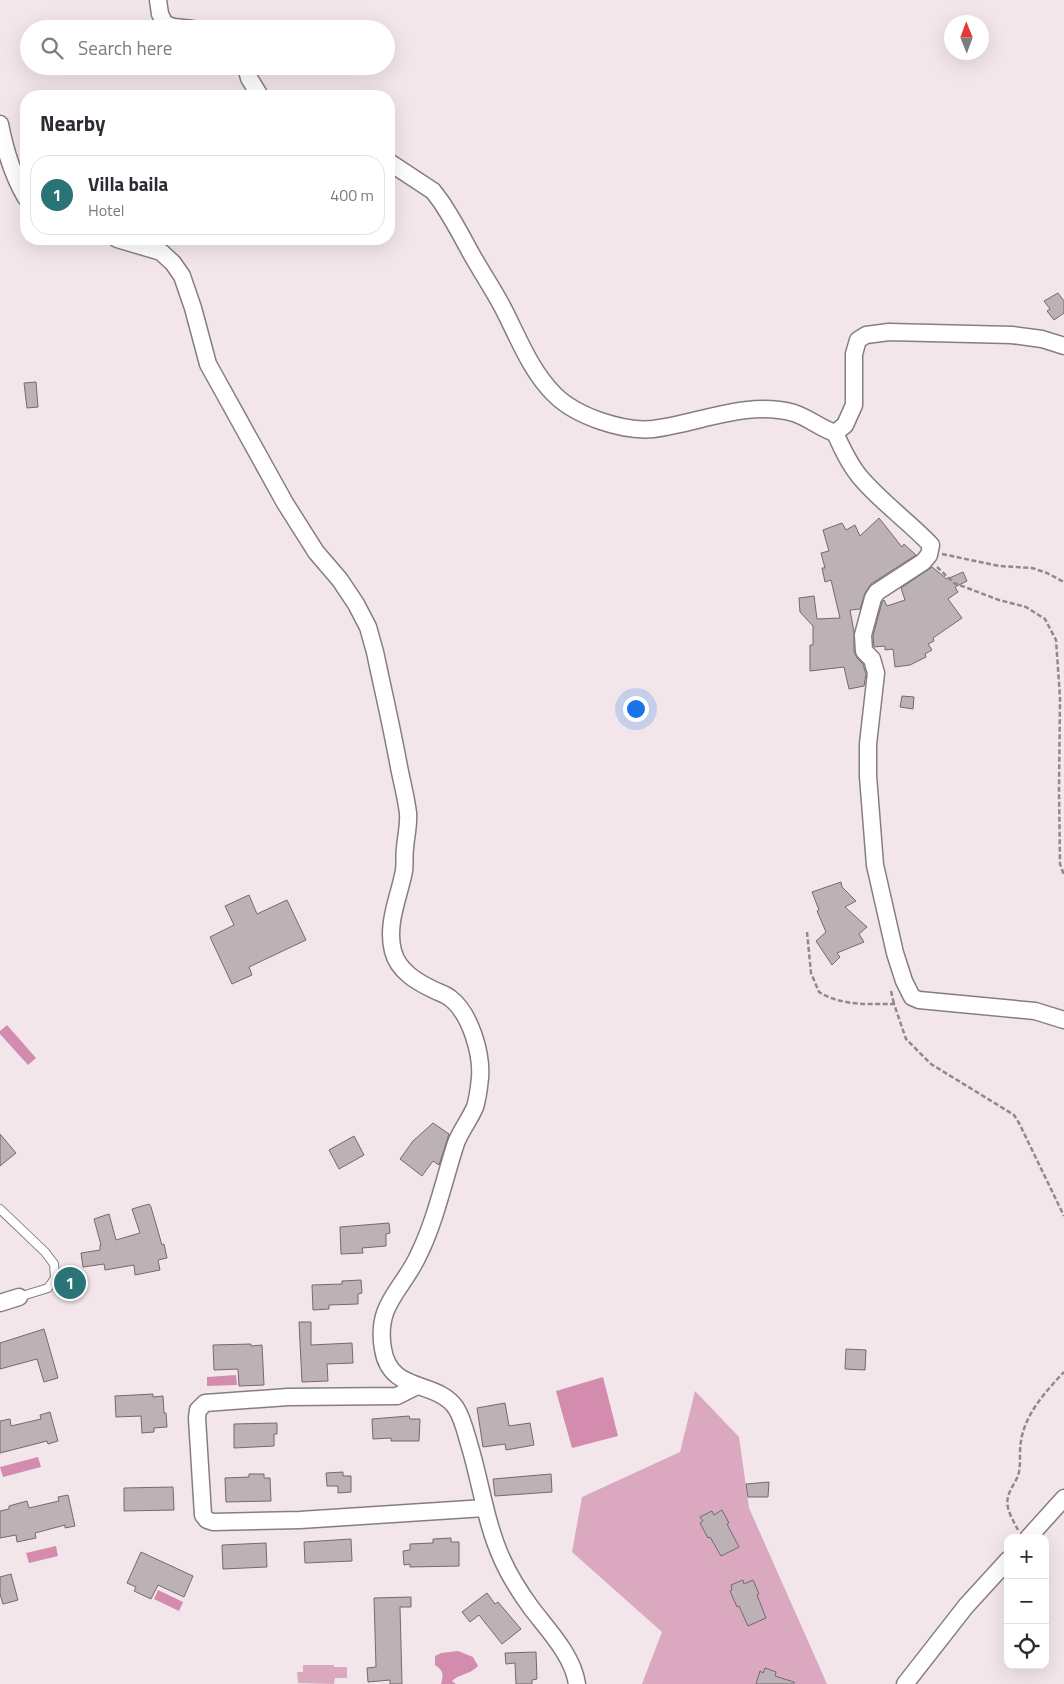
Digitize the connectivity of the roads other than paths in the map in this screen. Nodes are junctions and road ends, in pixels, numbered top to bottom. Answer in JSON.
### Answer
{"nodes":[{"id":1,"x":158,"y":0,"type":"edge"},
{"id":2,"x":163,"y":20,"type":"edge"},
{"id":3,"x":248,"y":75,"type":"edge"},
{"id":4,"x":256,"y":90,"type":"edge"},
{"id":5,"x":0,"y":124,"type":"edge"},
{"id":6,"x":395,"y":166,"type":"edge"},
{"id":7,"x":20,"y":187,"type":"edge"},
{"id":8,"x":138,"y":245,"type":"edge"},
{"id":9,"x":1064,"y":346,"type":"edge"},
{"id":10,"x":835,"y":433,"type":"junction"},
{"id":11,"x":1064,"y":1020,"type":"edge"},
{"id":12,"x":0,"y":1208,"type":"edge"},
{"id":13,"x":19,"y":1297,"type":"joint"},
{"id":14,"x":0,"y":1303,"type":"edge"},
{"id":15,"x":417,"y":1386,"type":"junction"},
{"id":16,"x":1064,"y":1498,"type":"edge"},
{"id":17,"x":485,"y":1508,"type":"junction"},
{"id":18,"x":1032,"y":1534,"type":"edge"},
{"id":19,"x":1004,"y":1564,"type":"edge"},
{"id":20,"x":577,"y":1684,"type":"edge"},
{"id":21,"x":905,"y":1684,"type":"edge"}],
"edges":[{"from":1,"to":2,"type":"street"},
{"from":3,"to":4,"type":"street"},
{"from":5,"to":7,"type":"street"},
{"from":6,"to":10,"type":"street"},
{"from":8,"to":15,"type":"street"},
{"from":9,"to":10,"type":"street"},
{"from":10,"to":11,"type":"street"},
{"from":12,"to":13,"type":"lane"},
{"from":13,"to":14,"type":"street"},
{"from":15,"to":17,"type":"street"},
{"from":15,"to":17,"type":"street"},
{"from":16,"to":18,"type":"street"},
{"from":17,"to":20,"type":"street"},
{"from":19,"to":21,"type":"street"}]}
